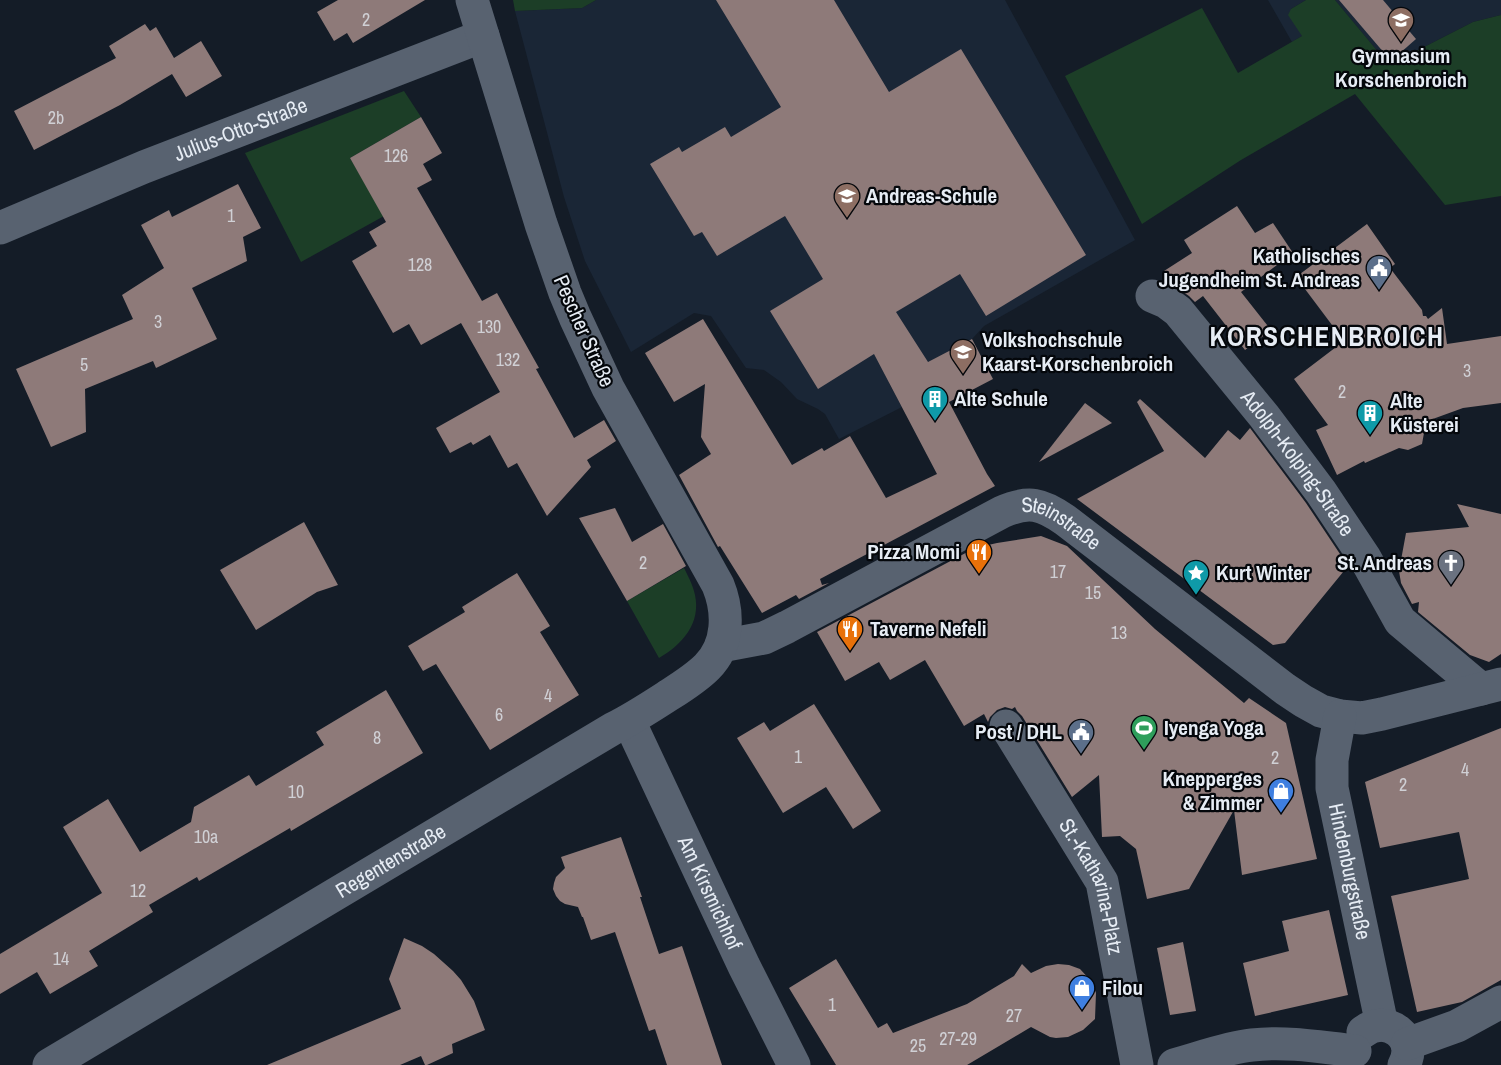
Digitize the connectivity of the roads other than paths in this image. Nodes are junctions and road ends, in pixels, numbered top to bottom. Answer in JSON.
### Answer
{"nodes":[{"id":1,"x":472,"y":0,"type":"edge"},
{"id":2,"x":483,"y":36,"type":"junction"},
{"id":3,"x":0,"y":228,"type":"edge"},
{"id":4,"x":1152,"y":296,"type":"dead end"},
{"id":5,"x":721,"y":646,"type":"junction"},
{"id":6,"x":1491,"y":686,"type":"edge"},
{"id":7,"x":1340,"y":716,"type":"junction"},
{"id":8,"x":629,"y":721,"type":"junction"},
{"id":9,"x":1006,"y":726,"type":"dead end"},
{"id":10,"x":1501,"y":1002,"type":"edge"},
{"id":11,"x":1398,"y":1045,"type":"edge"},
{"id":12,"x":1357,"y":1058,"type":"edge"},
{"id":13,"x":49,"y":1065,"type":"edge"},
{"id":14,"x":794,"y":1065,"type":"edge"},
{"id":15,"x":1137,"y":1065,"type":"edge"},
{"id":16,"x":1174,"y":1065,"type":"edge"}],
"edges":[{"from":1,"to":2,"type":"street","name":"Pescher Straße"},
{"from":2,"to":3,"type":"street","name":"Julius-Otto-Straße"},
{"from":2,"to":5,"type":"street","name":"Pescher Straße"},
{"from":4,"to":6,"type":"street","name":"Adolph-Kolping-Straße"},
{"from":5,"to":7,"type":"street","name":"Steinstraße"},
{"from":5,"to":8,"type":"street","name":"Regentenstraße"},
{"from":6,"to":7,"type":"street","name":"Steinstraße"},
{"from":7,"to":11,"type":"street","name":"Hindenburgstraße"},
{"from":8,"to":13,"type":"street","name":"Regentenstraße"},
{"from":8,"to":14,"type":"street","name":"Am Kirsmichhof"},
{"from":9,"to":15,"type":"street","name":"St.-Katharina-Platz"},
{"from":10,"to":11,"type":"street"},
{"from":11,"to":12,"type":"street"},
{"from":12,"to":16,"type":"street"}]}
